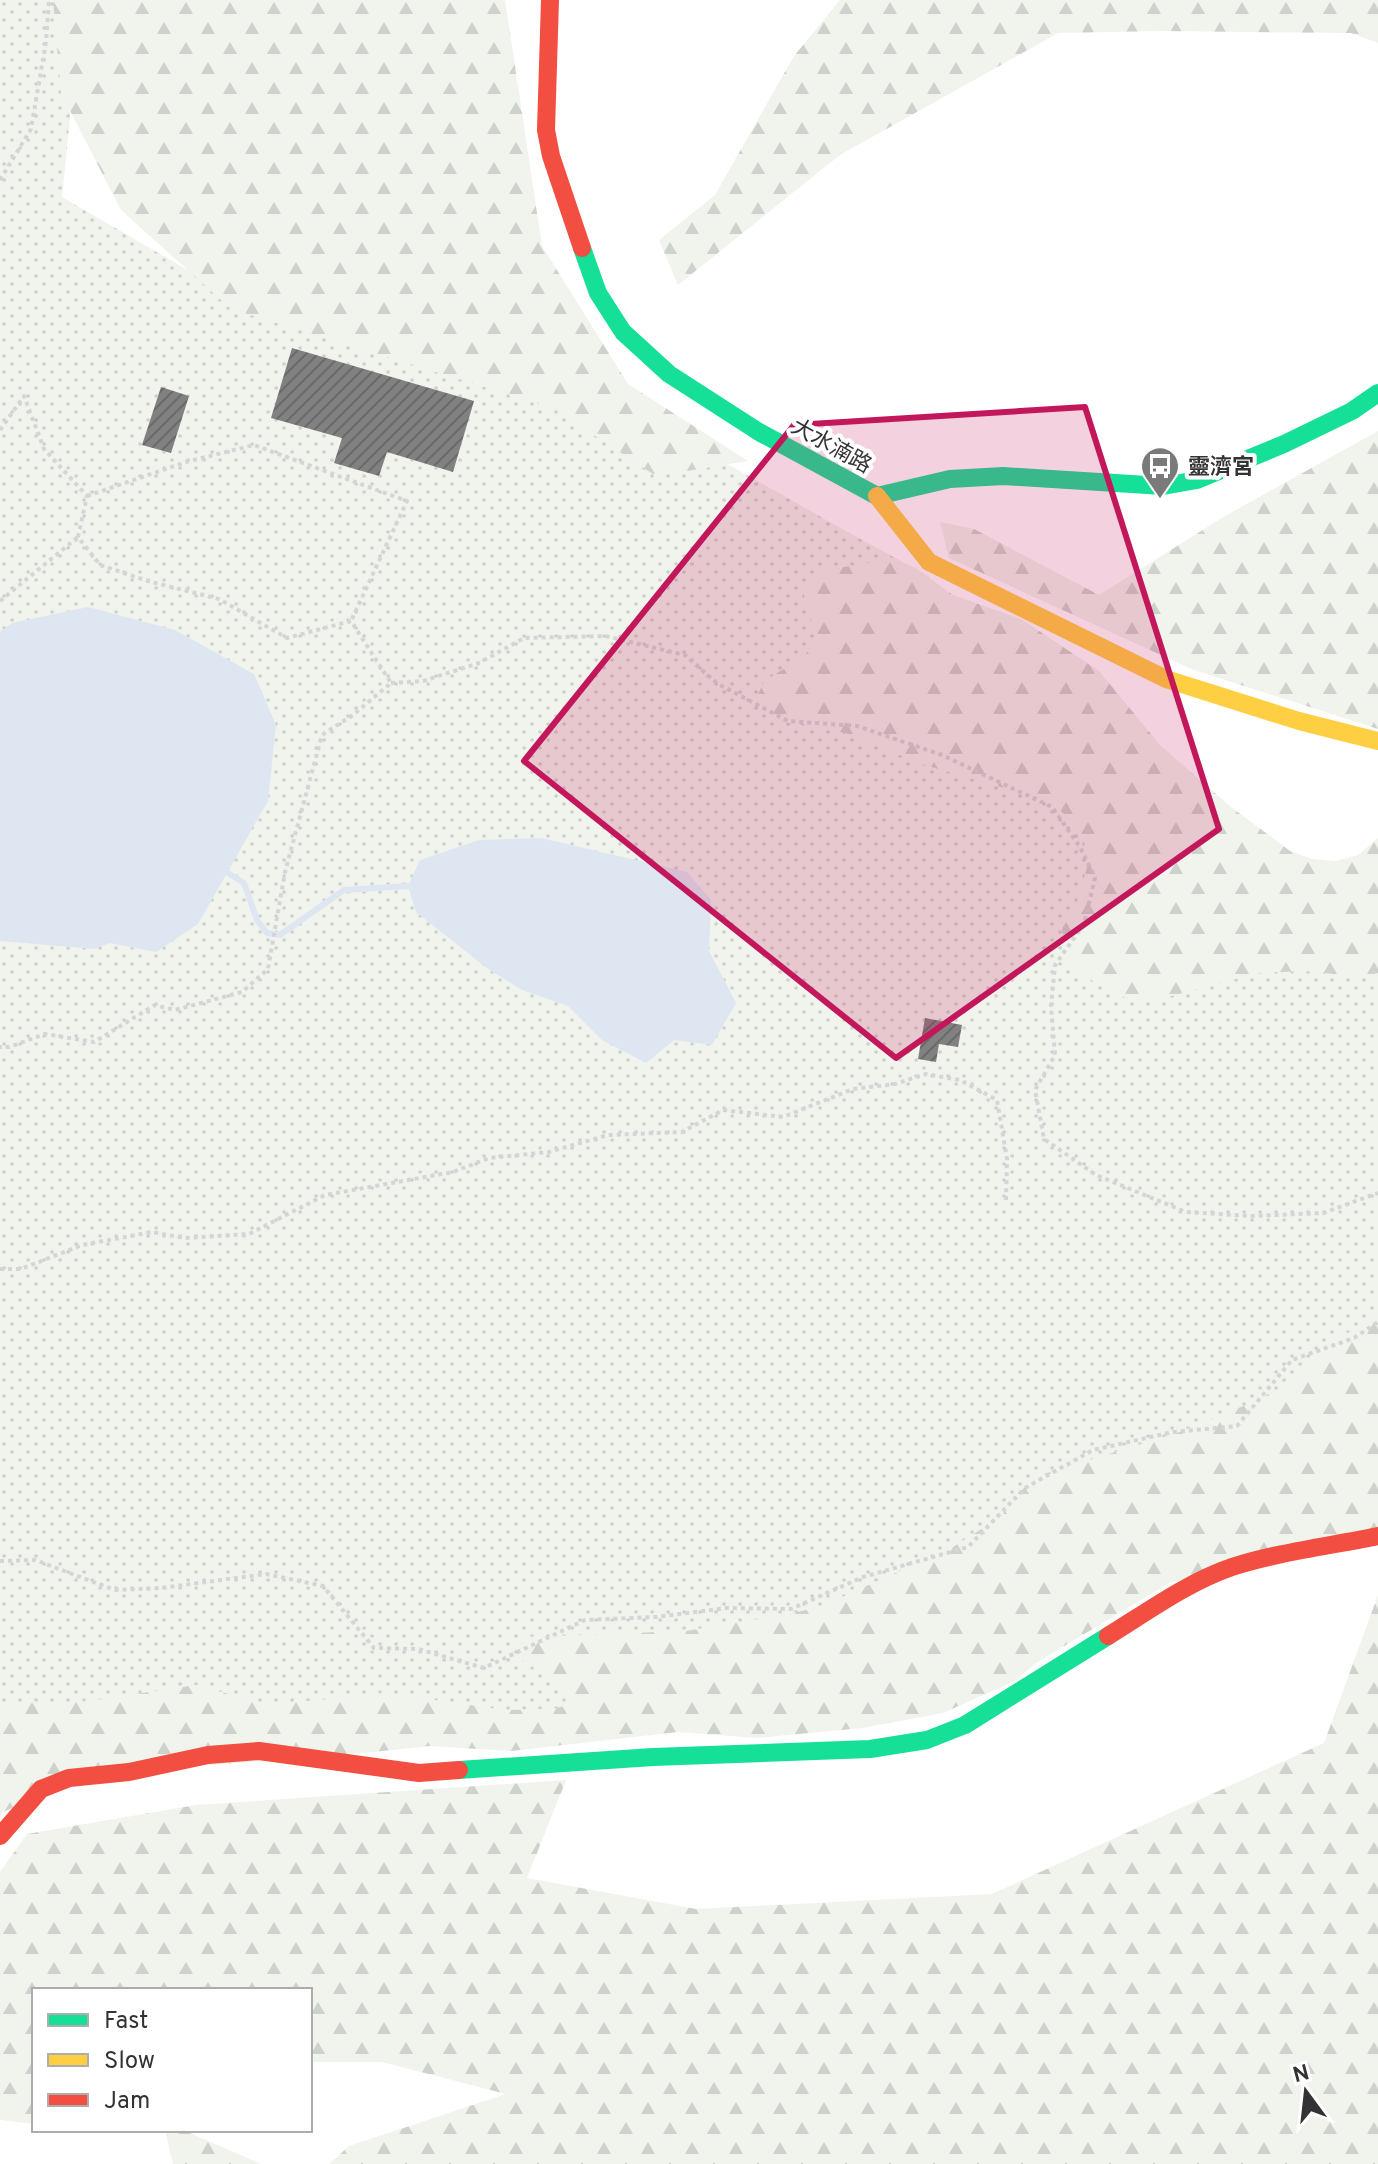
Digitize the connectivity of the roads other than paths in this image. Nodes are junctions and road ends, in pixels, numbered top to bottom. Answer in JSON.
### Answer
{"nodes":[{"id":1,"x":550,"y":0,"type":"edge"},
{"id":2,"x":1378,"y":393,"type":"edge"},
{"id":3,"x":877,"y":496,"type":"junction"},
{"id":4,"x":1378,"y":741,"type":"edge"},
{"id":5,"x":1378,"y":1536,"type":"edge"},
{"id":6,"x":0,"y":1836,"type":"edge"}],
"edges":[{"from":1,"to":3,"type":"street","name":"大水湳路"},
{"from":2,"to":3,"type":"street","name":"大水湳路"},
{"from":3,"to":4,"type":"street"},
{"from":5,"to":6,"type":"street"}]}
